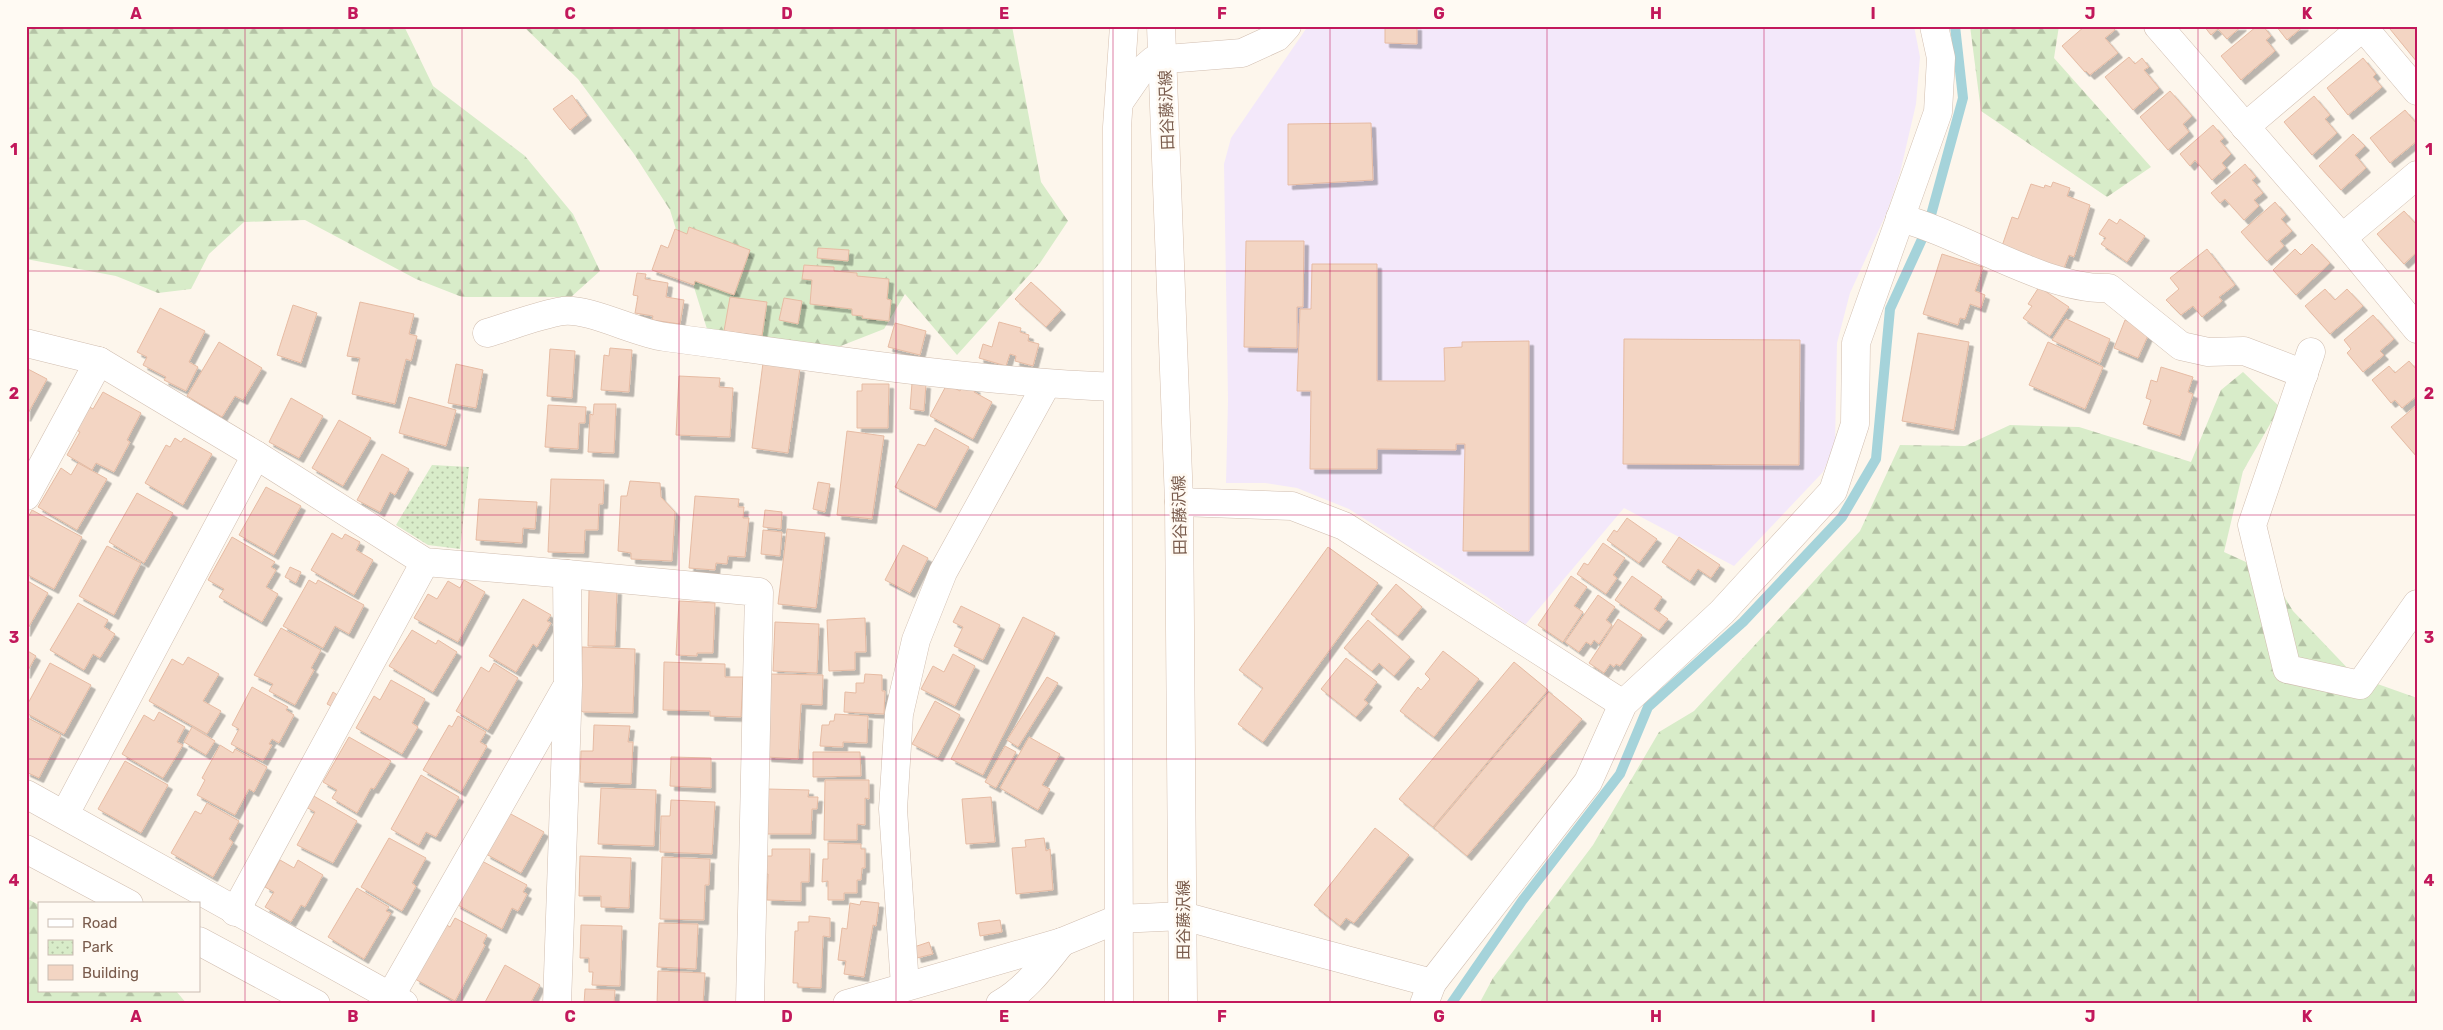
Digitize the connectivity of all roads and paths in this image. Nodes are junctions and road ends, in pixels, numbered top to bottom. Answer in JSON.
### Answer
{"nodes":[{"id":1,"x":1124,"y":26,"type":"edge"},
{"id":2,"x":1161,"y":26,"type":"edge"},
{"id":3,"x":1287,"y":26,"type":"edge"},
{"id":4,"x":1934,"y":26,"type":"edge"},
{"id":5,"x":2158,"y":26,"type":"edge"},
{"id":6,"x":2364,"y":27,"type":"edge"},
{"id":7,"x":1164,"y":58,"type":"junction"},
{"id":8,"x":2417,"y":91,"type":"edge"},
{"id":9,"x":1120,"y":101,"type":"junction"},
{"id":10,"x":2244,"y":127,"type":"junction"},
{"id":11,"x":2417,"y":175,"type":"edge"},
{"id":12,"x":1905,"y":219,"type":"junction"},
{"id":13,"x":2342,"y":238,"type":"junction"},
{"id":14,"x":2417,"y":330,"type":"edge"},
{"id":15,"x":487,"y":333,"type":"dead end"},
{"id":16,"x":26,"y":344,"type":"edge"},
{"id":17,"x":99,"y":362,"type":"junction"},
{"id":18,"x":1046,"y":384,"type":"junction"},
{"id":19,"x":1116,"y":387,"type":"junction"},
{"id":20,"x":256,"y":455,"type":"junction"},
{"id":21,"x":26,"y":496,"type":"edge"},
{"id":22,"x":1179,"y":502,"type":"junction"},
{"id":23,"x":425,"y":562,"type":"junction"},
{"id":24,"x":567,"y":574,"type":"junction"},
{"id":25,"x":2417,"y":604,"type":"edge"},
{"id":26,"x":568,"y":685,"type":"junction"},
{"id":27,"x":1622,"y":704,"type":"junction"},
{"id":28,"x":26,"y":794,"type":"edge"},
{"id":29,"x":65,"y":814,"type":"junction"},
{"id":30,"x":26,"y":849,"type":"edge"},
{"id":31,"x":125,"y":902,"type":"edge"},
{"id":32,"x":236,"y":912,"type":"junction"},
{"id":33,"x":1183,"y":916,"type":"junction"},
{"id":34,"x":1118,"y":919,"type":"junction"},
{"id":35,"x":200,"y":942,"type":"edge"},
{"id":36,"x":1062,"y":942,"type":"junction"},
{"id":37,"x":905,"y":986,"type":"junction"},
{"id":38,"x":1428,"y":993,"type":"edge"},
{"id":39,"x":397,"y":1000,"type":"edge"},
{"id":40,"x":316,"y":1004,"type":"edge"},
{"id":41,"x":558,"y":1004,"type":"edge"},
{"id":42,"x":750,"y":1004,"type":"edge"},
{"id":43,"x":847,"y":1004,"type":"edge"},
{"id":44,"x":1000,"y":1004,"type":"edge"},
{"id":45,"x":1119,"y":1004,"type":"edge"},
{"id":46,"x":1183,"y":1004,"type":"edge"}],
"edges":[{"from":1,"to":9,"type":"street"},
{"from":2,"to":7,"type":"street","name":"田谷藤沢線"},
{"from":3,"to":7,"type":"street"},
{"from":4,"to":12,"type":"street"},
{"from":5,"to":10,"type":"street"},
{"from":6,"to":8,"type":"street"},
{"from":6,"to":10,"type":"street"},
{"from":7,"to":9,"type":"street"},
{"from":7,"to":22,"type":"street","name":"田谷藤沢線"},
{"from":9,"to":19,"type":"street"},
{"from":10,"to":13,"type":"street"},
{"from":11,"to":13,"type":"street"},
{"from":12,"to":25,"type":"street"},
{"from":12,"to":27,"type":"street"},
{"from":13,"to":14,"type":"street"},
{"from":15,"to":18,"type":"street"},
{"from":16,"to":17,"type":"street"},
{"from":17,"to":20,"type":"street"},
{"from":17,"to":21,"type":"street"},
{"from":18,"to":19,"type":"street"},
{"from":18,"to":37,"type":"street"},
{"from":19,"to":34,"type":"street"},
{"from":20,"to":23,"type":"street"},
{"from":20,"to":29,"type":"street"},
{"from":22,"to":27,"type":"street"},
{"from":22,"to":33,"type":"street","name":"田谷藤沢線"},
{"from":23,"to":24,"type":"street"},
{"from":23,"to":32,"type":"street"},
{"from":24,"to":26,"type":"street"},
{"from":24,"to":42,"type":"street"},
{"from":26,"to":39,"type":"street"},
{"from":26,"to":41,"type":"street"},
{"from":27,"to":38,"type":"street"},
{"from":28,"to":29,"type":"street"},
{"from":29,"to":32,"type":"street"},
{"from":30,"to":31,"type":"street"},
{"from":32,"to":39,"type":"street"},
{"from":33,"to":34,"type":"street"},
{"from":33,"to":38,"type":"street"},
{"from":33,"to":46,"type":"street","name":"田谷藤沢線"},
{"from":34,"to":36,"type":"street"},
{"from":34,"to":45,"type":"street"},
{"from":35,"to":40,"type":"street"},
{"from":36,"to":37,"type":"street"},
{"from":36,"to":44,"type":"street"},
{"from":37,"to":43,"type":"street"}]}
